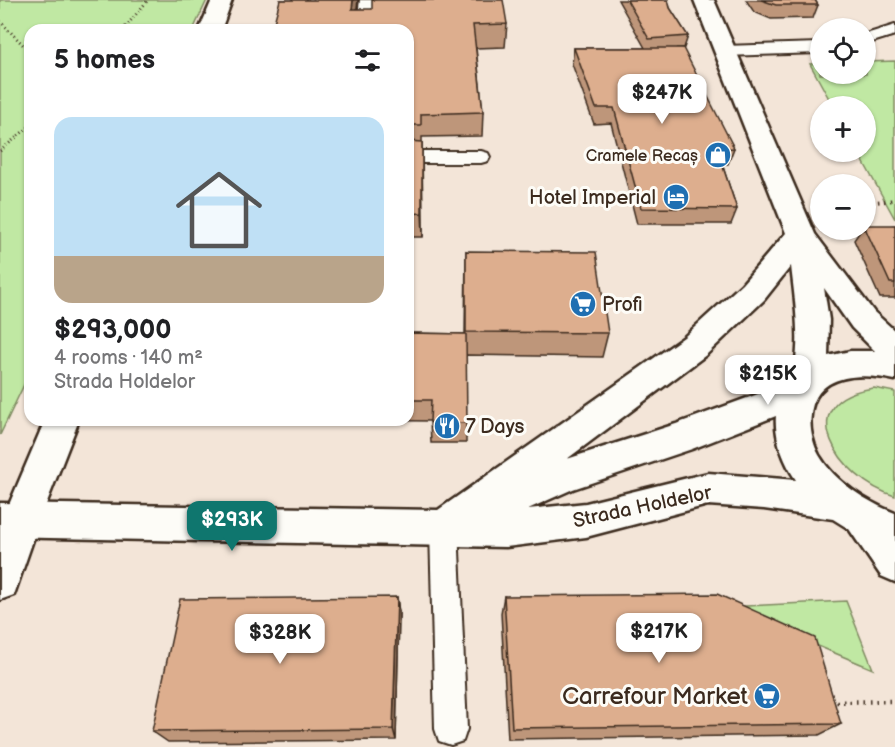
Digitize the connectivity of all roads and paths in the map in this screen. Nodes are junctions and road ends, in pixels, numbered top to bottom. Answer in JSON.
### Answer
{"nodes":[{"id":1,"x":148,"y":0,"type":"edge"},
{"id":2,"x":222,"y":0,"type":"edge"},
{"id":3,"x":367,"y":0,"type":"edge"},
{"id":4,"x":704,"y":0,"type":"edge"},
{"id":5,"x":0,"y":21,"type":"edge"},
{"id":6,"x":128,"y":24,"type":"edge"},
{"id":7,"x":212,"y":24,"type":"edge"},
{"id":8,"x":365,"y":24,"type":"edge"},
{"id":9,"x":895,"y":30,"type":"edge"},
{"id":10,"x":876,"y":36,"type":"edge"},
{"id":11,"x":24,"y":46,"type":"edge"},
{"id":12,"x":810,"y":48,"type":"edge"},
{"id":13,"x":724,"y":51,"type":"junction"},
{"id":14,"x":24,"y":131,"type":"edge"},
{"id":15,"x":0,"y":151,"type":"edge"},
{"id":16,"x":481,"y":157,"type":"dead end"},
{"id":17,"x":414,"y":158,"type":"edge"},
{"id":18,"x":895,"y":200,"type":"edge"},
{"id":19,"x":876,"y":202,"type":"edge"},
{"id":20,"x":801,"y":234,"type":"junction"},
{"id":21,"x":895,"y":351,"type":"edge"},
{"id":22,"x":895,"y":367,"type":"edge"},
{"id":23,"x":805,"y":385,"type":"junction"},
{"id":24,"x":59,"y":426,"type":"edge"},
{"id":25,"x":866,"y":518,"type":"edge"},
{"id":26,"x":11,"y":520,"type":"edge"},
{"id":27,"x":444,"y":528,"type":"junction"},
{"id":28,"x":895,"y":564,"type":"edge"},
{"id":29,"x":0,"y":581,"type":"edge"},
{"id":30,"x":895,"y":701,"type":"edge"},
{"id":31,"x":821,"y":702,"type":"edge"},
{"id":32,"x":451,"y":729,"type":"dead end"}],
"edges":[{"from":1,"to":6,"type":"path"},
{"from":2,"to":7,"type":"street"},
{"from":3,"to":8,"type":"lane"},
{"from":4,"to":13,"type":"street"},
{"from":5,"to":11,"type":"path"},
{"from":9,"to":10,"type":"lane"},
{"from":12,"to":13,"type":"lane"},
{"from":13,"to":20,"type":"street"},
{"from":14,"to":15,"type":"path"},
{"from":16,"to":17,"type":"lane"},
{"from":18,"to":19,"type":"path"},
{"from":20,"to":21,"type":"street"},
{"from":20,"to":23,"type":"street"},
{"from":20,"to":27,"type":"street"},
{"from":22,"to":23,"type":"street","name":"Strada Holdelor"},
{"from":23,"to":25,"type":"street"},
{"from":23,"to":27,"type":"street","name":"Strada Holdelor"},
{"from":24,"to":26,"type":"street"},
{"from":25,"to":27,"type":"street","name":"Strada Holdelor"},
{"from":25,"to":28,"type":"street"},
{"from":26,"to":27,"type":"street","name":"Strada Holdelor"},
{"from":26,"to":29,"type":"street"},
{"from":27,"to":32,"type":"lane"},
{"from":30,"to":31,"type":"path"}]}
